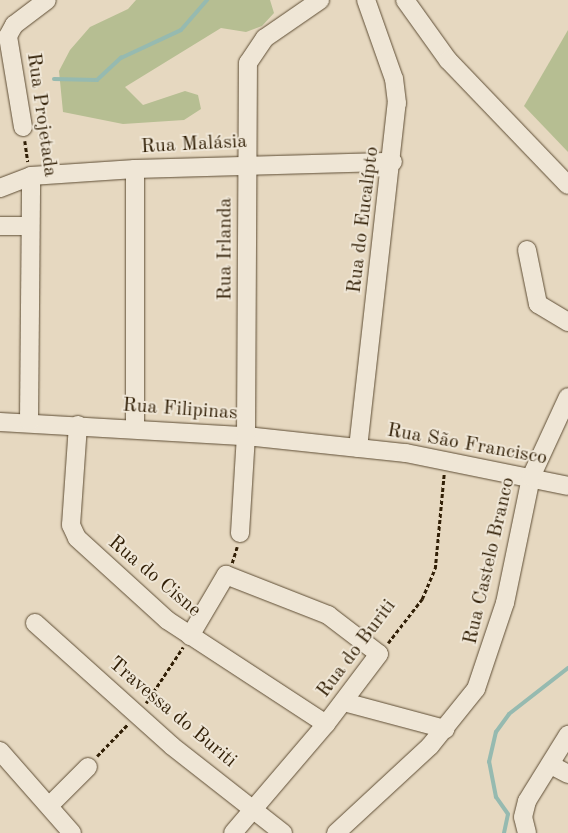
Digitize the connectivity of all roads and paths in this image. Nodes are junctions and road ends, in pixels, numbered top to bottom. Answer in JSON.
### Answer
{"nodes":[{"id":1,"x":47,"y":0,"type":"edge"},
{"id":2,"x":320,"y":0,"type":"edge"},
{"id":3,"x":366,"y":0,"type":"edge"},
{"id":4,"x":405,"y":0,"type":"edge"},
{"id":5,"x":23,"y":127,"type":"joint"},
{"id":6,"x":393,"y":162,"type":"junction"},
{"id":7,"x":247,"y":163,"type":"junction"},
{"id":8,"x":136,"y":169,"type":"junction"},
{"id":9,"x":31,"y":176,"type":"junction"},
{"id":10,"x":568,"y":185,"type":"edge"},
{"id":11,"x":0,"y":188,"type":"edge"},
{"id":12,"x":0,"y":226,"type":"edge"},
{"id":13,"x":30,"y":226,"type":"junction"},
{"id":14,"x":527,"y":250,"type":"dead end"},
{"id":15,"x":568,"y":322,"type":"edge"},
{"id":16,"x":568,"y":397,"type":"edge"},
{"id":17,"x":0,"y":422,"type":"edge"},
{"id":18,"x":29,"y":422,"type":"junction"},
{"id":19,"x":78,"y":425,"type":"junction"},
{"id":20,"x":135,"y":429,"type":"junction"},
{"id":21,"x":246,"y":436,"type":"junction"},
{"id":22,"x":358,"y":448,"type":"junction"},
{"id":23,"x":445,"y":459,"type":"junction"},
{"id":24,"x":531,"y":477,"type":"junction"},
{"id":25,"x":568,"y":486,"type":"edge"},
{"id":26,"x":240,"y":533,"type":"dead end"},
{"id":27,"x":35,"y":623,"type":"dead end"},
{"id":28,"x":190,"y":636,"type":"junction"},
{"id":29,"x":378,"y":654,"type":"junction"},
{"id":30,"x":344,"y":702,"type":"junction"},
{"id":31,"x":138,"y":714,"type":"junction"},
{"id":32,"x":326,"y":724,"type":"junction"},
{"id":33,"x":445,"y":729,"type":"junction"},
{"id":34,"x":568,"y":735,"type":"edge"},
{"id":35,"x":0,"y":751,"type":"edge"},
{"id":36,"x":551,"y":765,"type":"junction"},
{"id":37,"x":88,"y":766,"type":"joint"},
{"id":38,"x":568,"y":774,"type":"edge"},
{"id":39,"x":48,"y":806,"type":"junction"},
{"id":40,"x":254,"y":807,"type":"junction"},
{"id":41,"x":72,"y":833,"type":"edge"},
{"id":42,"x":233,"y":833,"type":"edge"},
{"id":43,"x":283,"y":833,"type":"edge"},
{"id":44,"x":336,"y":833,"type":"edge"},
{"id":45,"x":527,"y":833,"type":"edge"}],
"edges":[{"from":1,"to":5,"type":"street","name":"Rua Projetada"},
{"from":2,"to":7,"type":"street","name":"Rua Irlanda"},
{"from":3,"to":6,"type":"street","name":"Rua do Eucalípto"},
{"from":4,"to":10,"type":"street"},
{"from":5,"to":9,"type":"path","name":"Rua Projetada"},
{"from":6,"to":7,"type":"street","name":"Rua Malásia"},
{"from":6,"to":22,"type":"street","name":"Rua do Eucalípto"},
{"from":7,"to":8,"type":"street","name":"Rua Malásia"},
{"from":7,"to":21,"type":"street","name":"Rua Irlanda"},
{"from":8,"to":9,"type":"street","name":"Rua Malásia"},
{"from":8,"to":20,"type":"street"},
{"from":9,"to":11,"type":"street","name":"Rua Malásia"},
{"from":9,"to":13,"type":"street","name":"Rua Projetada"},
{"from":12,"to":13,"type":"street"},
{"from":13,"to":18,"type":"street","name":"Rua Projetada"},
{"from":14,"to":15,"type":"street"},
{"from":16,"to":24,"type":"street","name":"Rua Castelo Branco"},
{"from":17,"to":18,"type":"street","name":"Rua Filipinas"},
{"from":18,"to":19,"type":"street","name":"Rua Filipinas"},
{"from":19,"to":20,"type":"street","name":"Rua Filipinas"},
{"from":19,"to":28,"type":"street","name":"Rua do Cisne"},
{"from":20,"to":21,"type":"street","name":"Rua Filipinas"},
{"from":21,"to":22,"type":"street","name":"Rua Filipinas"},
{"from":21,"to":26,"type":"street","name":"Rua Irlanda"},
{"from":22,"to":23,"type":"street","name":"Rua São Francisco"},
{"from":23,"to":24,"type":"street","name":"Rua São Francisco"},
{"from":23,"to":29,"type":"path","name":"Rua do Buriti"},
{"from":24,"to":25,"type":"street","name":"Rua São Francisco"},
{"from":24,"to":33,"type":"street","name":"Rua Castelo Branco"},
{"from":27,"to":31,"type":"street","name":"Travessa do Buriti"},
{"from":28,"to":29,"type":"street"},
{"from":28,"to":31,"type":"path"},
{"from":28,"to":32,"type":"street","name":"Rua do Cisne"},
{"from":29,"to":30,"type":"street","name":"Rua do Buriti"},
{"from":30,"to":32,"type":"street","name":"Rua do Buriti"},
{"from":30,"to":33,"type":"street"},
{"from":31,"to":37,"type":"path"},
{"from":31,"to":40,"type":"street","name":"Travessa do Buriti"},
{"from":32,"to":40,"type":"street","name":"Rua do Buriti"},
{"from":33,"to":44,"type":"street","name":"Rua Castelo Branco"},
{"from":34,"to":36,"type":"street"},
{"from":35,"to":39,"type":"street"},
{"from":36,"to":38,"type":"street"},
{"from":36,"to":45,"type":"street"},
{"from":37,"to":39,"type":"street"},
{"from":39,"to":41,"type":"street"},
{"from":40,"to":42,"type":"street","name":"Rua do Buriti"},
{"from":40,"to":43,"type":"street","name":"Travessa do Buriti"}]}
